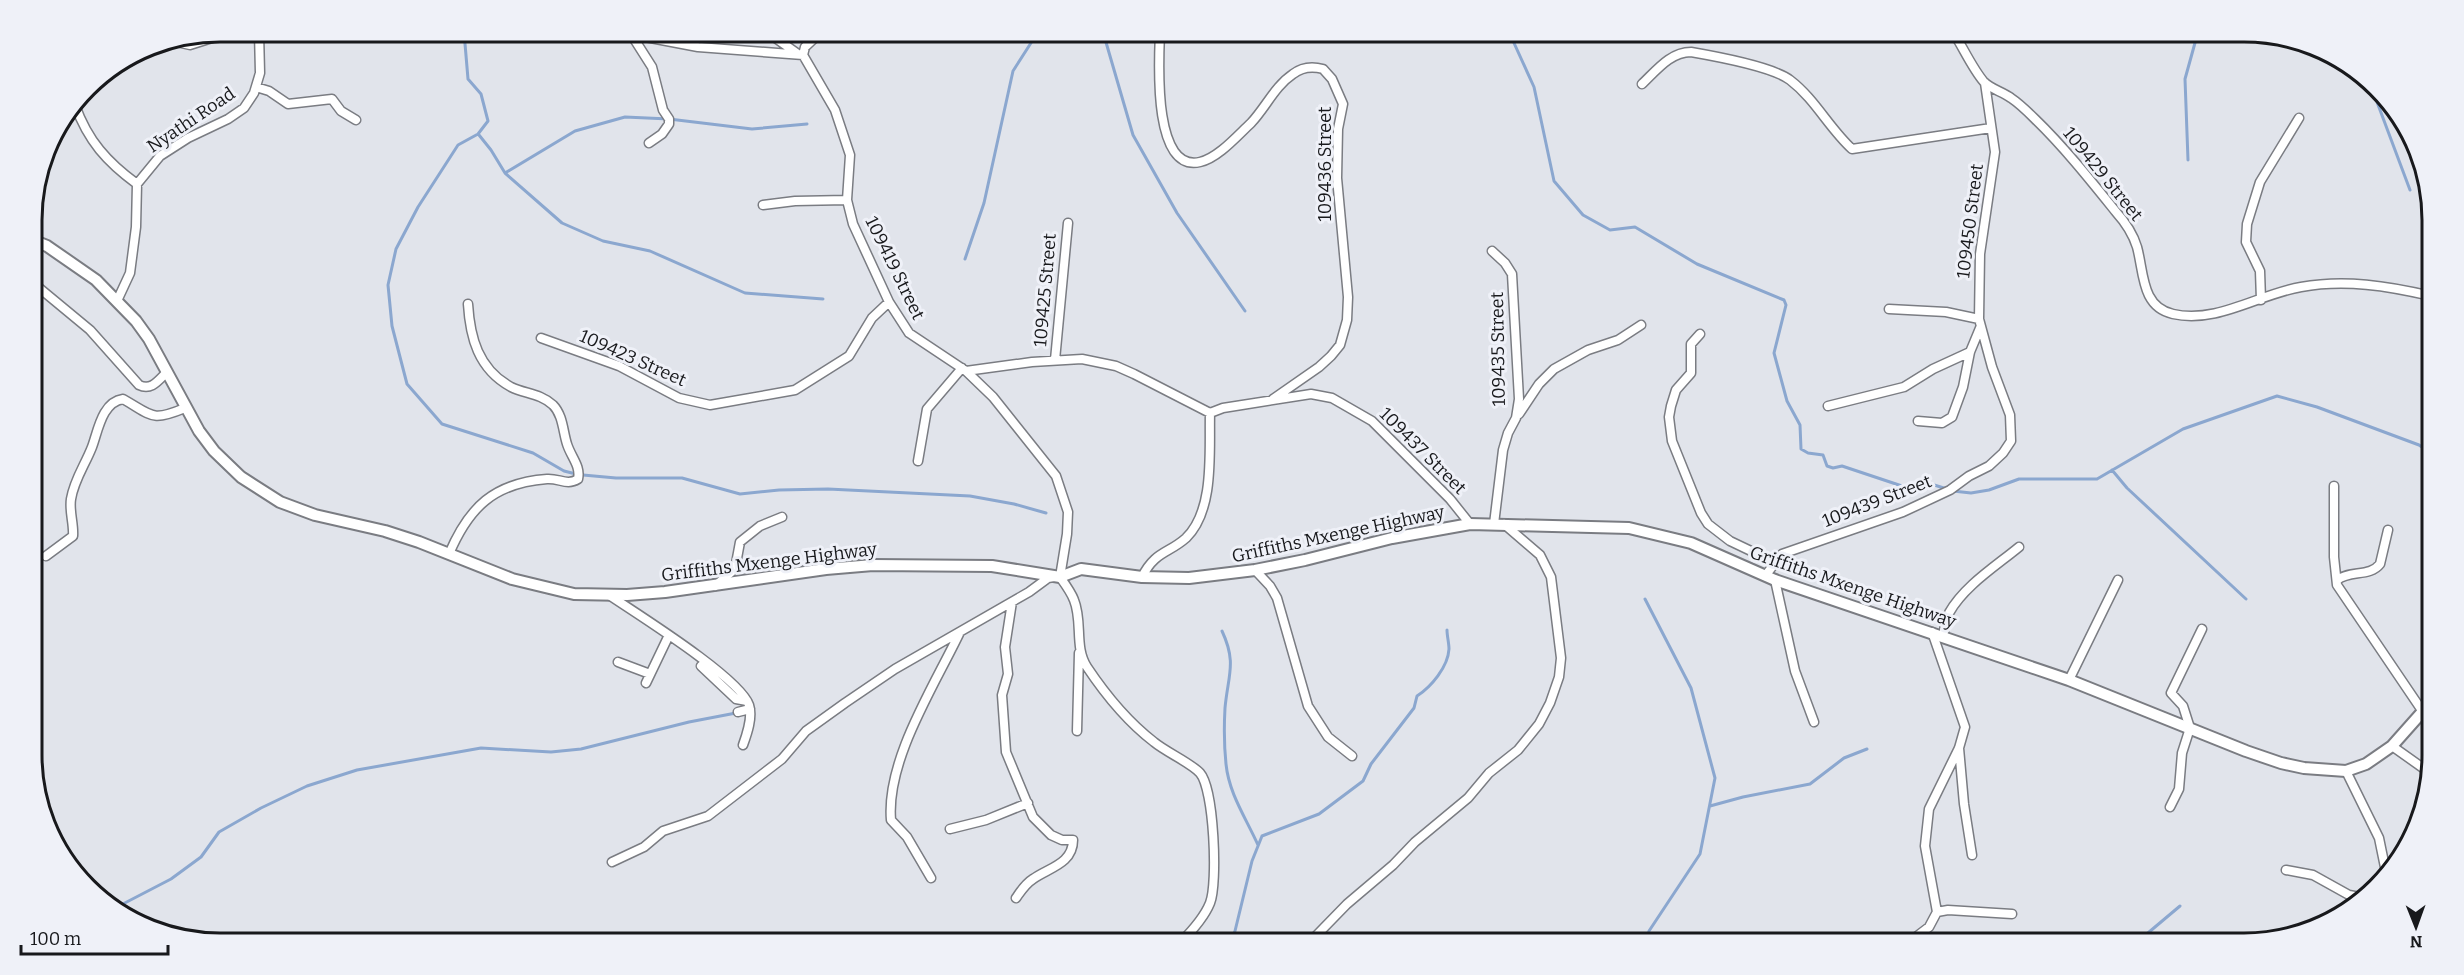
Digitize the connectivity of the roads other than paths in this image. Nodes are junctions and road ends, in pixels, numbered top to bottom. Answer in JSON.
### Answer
{"nodes":[{"id":1,"x":259,"y":42,"type":"edge"},
{"id":2,"x":636,"y":42,"type":"edge"},
{"id":3,"x":678,"y":42,"type":"edge"},
{"id":4,"x":782,"y":42,"type":"edge"},
{"id":5,"x":809,"y":42,"type":"edge"},
{"id":6,"x":1160,"y":42,"type":"edge"},
{"id":7,"x":1959,"y":42,"type":"edge"},
{"id":8,"x":1962,"y":42,"type":"edge"},
{"id":9,"x":801,"y":54,"type":"junction"},
{"id":10,"x":1967,"y":54,"type":"junction"},
{"id":11,"x":1985,"y":83,"type":"junction"},
{"id":12,"x":1641,"y":84,"type":"dead end"},
{"id":13,"x":256,"y":87,"type":"junction"},
{"id":14,"x":78,"y":113,"type":"edge"},
{"id":15,"x":2299,"y":118,"type":"dead end"},
{"id":16,"x":356,"y":120,"type":"dead end"},
{"id":17,"x":1991,"y":128,"type":"junction"},
{"id":18,"x":649,"y":142,"type":"dead end"},
{"id":19,"x":137,"y":183,"type":"junction"},
{"id":20,"x":848,"y":200,"type":"junction"},
{"id":21,"x":763,"y":205,"type":"dead end"},
{"id":22,"x":1068,"y":223,"type":"dead end"},
{"id":23,"x":42,"y":246,"type":"edge"},
{"id":24,"x":1492,"y":251,"type":"dead end"},
{"id":25,"x":42,"y":290,"type":"edge"},
{"id":26,"x":2422,"y":294,"type":"edge"},
{"id":27,"x":2261,"y":300,"type":"junction"},
{"id":28,"x":117,"y":302,"type":"junction"},
{"id":29,"x":889,"y":302,"type":"junction"},
{"id":30,"x":468,"y":304,"type":"dead end"},
{"id":31,"x":1889,"y":309,"type":"dead end"},
{"id":32,"x":1980,"y":323,"type":"junction"},
{"id":33,"x":1641,"y":325,"type":"dead end"},
{"id":34,"x":1700,"y":334,"type":"dead end"},
{"id":35,"x":541,"y":338,"type":"dead end"},
{"id":36,"x":1970,"y":352,"type":"junction"},
{"id":37,"x":1055,"y":360,"type":"junction"},
{"id":38,"x":964,"y":370,"type":"junction"},
{"id":39,"x":166,"y":373,"type":"junction"},
{"id":40,"x":1270,"y":400,"type":"junction"},
{"id":41,"x":1828,"y":406,"type":"dead end"},
{"id":42,"x":186,"y":411,"type":"junction"},
{"id":43,"x":1210,"y":413,"type":"junction"},
{"id":44,"x":1516,"y":418,"type":"junction"},
{"id":45,"x":1918,"y":421,"type":"dead end"},
{"id":46,"x":918,"y":461,"type":"dead end"},
{"id":47,"x":2334,"y":486,"type":"dead end"},
{"id":48,"x":782,"y":517,"type":"dead end"},
{"id":49,"x":1470,"y":524,"type":"junction"},
{"id":50,"x":1498,"y":524,"type":"junction"},
{"id":51,"x":2388,"y":530,"type":"dead end"},
{"id":52,"x":2019,"y":548,"type":"dead end"},
{"id":53,"x":449,"y":554,"type":"junction"},
{"id":54,"x":46,"y":556,"type":"dead end"},
{"id":55,"x":1774,"y":562,"type":"junction"},
{"id":56,"x":1255,"y":570,"type":"junction"},
{"id":57,"x":1060,"y":577,"type":"junction"},
{"id":58,"x":1142,"y":577,"type":"junction"},
{"id":59,"x":1770,"y":578,"type":"junction"},
{"id":60,"x":2118,"y":580,"type":"dead end"},
{"id":61,"x":2337,"y":580,"type":"junction"},
{"id":62,"x":714,"y":586,"type":"junction"},
{"id":63,"x":609,"y":595,"type":"junction"},
{"id":64,"x":1012,"y":602,"type":"junction"},
{"id":65,"x":2202,"y":629,"type":"dead end"},
{"id":66,"x":959,"y":634,"type":"junction"},
{"id":67,"x":1938,"y":634,"type":"junction"},
{"id":68,"x":671,"y":637,"type":"junction"},
{"id":69,"x":1079,"y":649,"type":"junction"},
{"id":70,"x":618,"y":662,"type":"dead end"},
{"id":71,"x":2069,"y":680,"type":"junction"},
{"id":72,"x":748,"y":705,"type":"junction"},
{"id":73,"x":2422,"y":711,"type":"edge"},
{"id":74,"x":738,"y":712,"type":"dead end"},
{"id":75,"x":2422,"y":713,"type":"edge"},
{"id":76,"x":1814,"y":722,"type":"dead end"},
{"id":77,"x":2190,"y":728,"type":"junction"},
{"id":78,"x":1077,"y":731,"type":"dead end"},
{"id":79,"x":743,"y":745,"type":"dead end"},
{"id":80,"x":2392,"y":746,"type":"junction"},
{"id":81,"x":1959,"y":748,"type":"junction"},
{"id":82,"x":1352,"y":756,"type":"dead end"},
{"id":83,"x":2421,"y":767,"type":"edge"},
{"id":84,"x":2346,"y":771,"type":"junction"},
{"id":85,"x":1028,"y":803,"type":"junction"},
{"id":86,"x":2170,"y":807,"type":"dead end"},
{"id":87,"x":950,"y":829,"type":"dead end"},
{"id":88,"x":1972,"y":855,"type":"dead end"},
{"id":89,"x":612,"y":862,"type":"dead end"},
{"id":90,"x":2384,"y":864,"type":"edge"},
{"id":91,"x":2286,"y":870,"type":"dead end"},
{"id":92,"x":931,"y":878,"type":"dead end"},
{"id":93,"x":2352,"y":896,"type":"edge"},
{"id":94,"x":1016,"y":898,"type":"dead end"},
{"id":95,"x":1937,"y":912,"type":"junction"},
{"id":96,"x":2012,"y":914,"type":"dead end"},
{"id":97,"x":1190,"y":933,"type":"edge"},
{"id":98,"x":1319,"y":933,"type":"edge"},
{"id":99,"x":1921,"y":933,"type":"edge"}],
"edges":[{"from":1,"to":13,"type":"street","name":"Nyathi Road"},
{"from":2,"to":18,"type":"street"},
{"from":3,"to":9,"type":"street"},
{"from":4,"to":9,"type":"street"},
{"from":5,"to":9,"type":"street"},
{"from":6,"to":40,"type":"street","name":"109436 Street"},
{"from":7,"to":10,"type":"street","name":"109429 Street"},
{"from":8,"to":10,"type":"street"},
{"from":9,"to":20,"type":"street","name":"109419 Street"},
{"from":10,"to":11,"type":"street","name":"109429 Street"},
{"from":11,"to":17,"type":"street","name":"109450 Street"},
{"from":11,"to":27,"type":"street","name":"109429 Street"},
{"from":12,"to":17,"type":"street"},
{"from":13,"to":16,"type":"street"},
{"from":13,"to":19,"type":"street","name":"Nyathi Road"},
{"from":14,"to":19,"type":"street"},
{"from":15,"to":27,"type":"street"},
{"from":17,"to":32,"type":"street","name":"109450 Street"},
{"from":19,"to":28,"type":"street"},
{"from":20,"to":21,"type":"street"},
{"from":20,"to":29,"type":"street","name":"109419 Street"},
{"from":22,"to":37,"type":"street","name":"109425 Street"},
{"from":23,"to":28,"type":"street","name":"Griffiths Mxenge Highway"},
{"from":24,"to":44,"type":"street","name":"109435 Street"},
{"from":25,"to":39,"type":"street"},
{"from":26,"to":27,"type":"street","name":"109429 Street"},
{"from":28,"to":39,"type":"street","name":"Griffiths Mxenge Highway"},
{"from":29,"to":35,"type":"street","name":"109423 Street"},
{"from":29,"to":38,"type":"street","name":"109419 Street"},
{"from":30,"to":53,"type":"street"},
{"from":31,"to":32,"type":"street"},
{"from":32,"to":36,"type":"street"},
{"from":32,"to":55,"type":"street","name":"109439 Street"},
{"from":33,"to":44,"type":"street"},
{"from":34,"to":55,"type":"street"},
{"from":36,"to":41,"type":"street"},
{"from":36,"to":45,"type":"street"},
{"from":37,"to":38,"type":"street"},
{"from":37,"to":43,"type":"street"},
{"from":38,"to":46,"type":"street"},
{"from":38,"to":57,"type":"street","name":"109419 Street"},
{"from":39,"to":42,"type":"street","name":"Griffiths Mxenge Highway"},
{"from":40,"to":43,"type":"street","name":"109437 Street"},
{"from":40,"to":49,"type":"street","name":"109437 Street"},
{"from":42,"to":53,"type":"street","name":"Griffiths Mxenge Highway"},
{"from":42,"to":54,"type":"street"},
{"from":43,"to":58,"type":"street"},
{"from":44,"to":50,"type":"street","name":"109435 Street"},
{"from":47,"to":61,"type":"street"},
{"from":48,"to":62,"type":"street"},
{"from":49,"to":50,"type":"street","name":"Griffiths Mxenge Highway"},
{"from":49,"to":56,"type":"street","name":"Griffiths Mxenge Highway"},
{"from":50,"to":59,"type":"street","name":"Griffiths Mxenge Highway"},
{"from":50,"to":98,"type":"street"},
{"from":51,"to":61,"type":"street"},
{"from":52,"to":67,"type":"street"},
{"from":53,"to":63,"type":"street","name":"Griffiths Mxenge Highway"},
{"from":55,"to":59,"type":"street","name":"109439 Street"},
{"from":56,"to":58,"type":"street","name":"Griffiths Mxenge Highway"},
{"from":56,"to":82,"type":"street"},
{"from":57,"to":58,"type":"street","name":"Griffiths Mxenge Highway"},
{"from":57,"to":62,"type":"street","name":"Griffiths Mxenge Highway"},
{"from":57,"to":64,"type":"street"},
{"from":57,"to":69,"type":"street"},
{"from":59,"to":67,"type":"street","name":"Griffiths Mxenge Highway"},
{"from":59,"to":76,"type":"street"},
{"from":60,"to":71,"type":"street"},
{"from":61,"to":73,"type":"street"},
{"from":62,"to":63,"type":"street","name":"Griffiths Mxenge Highway"},
{"from":63,"to":68,"type":"street"},
{"from":64,"to":66,"type":"street"},
{"from":64,"to":85,"type":"street"},
{"from":65,"to":77,"type":"street"},
{"from":66,"to":89,"type":"street"},
{"from":66,"to":92,"type":"street"},
{"from":67,"to":71,"type":"street","name":"Griffiths Mxenge Highway"},
{"from":67,"to":81,"type":"street"},
{"from":68,"to":70,"type":"street"},
{"from":68,"to":72,"type":"street"},
{"from":69,"to":78,"type":"street"},
{"from":69,"to":97,"type":"street"},
{"from":71,"to":77,"type":"street","name":"Griffiths Mxenge Highway"},
{"from":72,"to":74,"type":"street"},
{"from":72,"to":79,"type":"street"},
{"from":75,"to":80,"type":"street","name":"Griffiths Mxenge Highway"},
{"from":77,"to":84,"type":"street","name":"Griffiths Mxenge Highway"},
{"from":77,"to":86,"type":"street"},
{"from":80,"to":83,"type":"street"},
{"from":80,"to":84,"type":"street","name":"Griffiths Mxenge Highway"},
{"from":81,"to":88,"type":"street"},
{"from":81,"to":95,"type":"street"},
{"from":84,"to":90,"type":"street"},
{"from":85,"to":87,"type":"street"},
{"from":85,"to":94,"type":"street"},
{"from":91,"to":93,"type":"street"},
{"from":95,"to":96,"type":"street"},
{"from":95,"to":99,"type":"street"}]}
